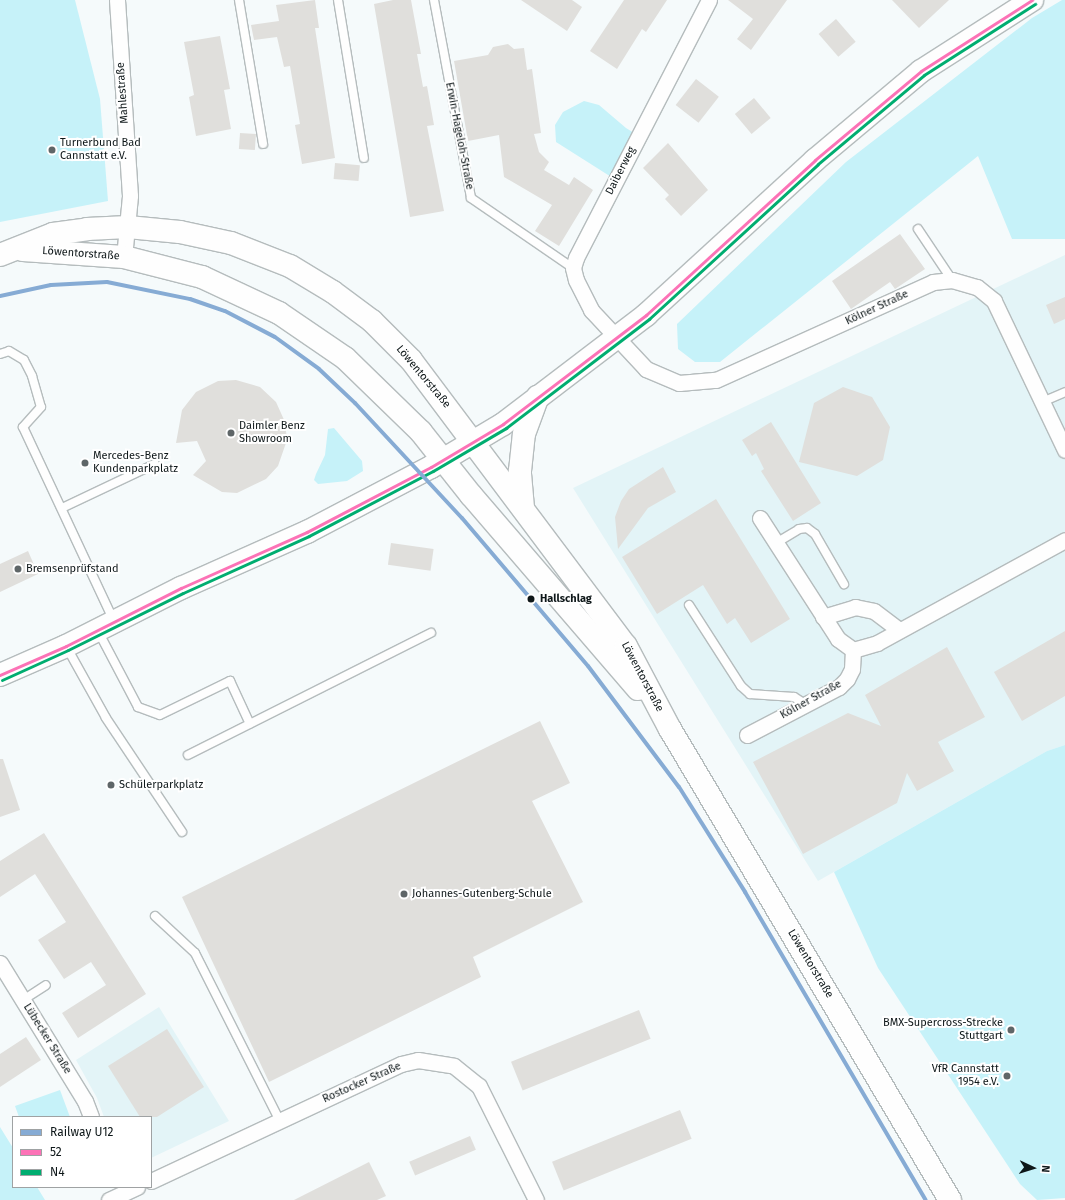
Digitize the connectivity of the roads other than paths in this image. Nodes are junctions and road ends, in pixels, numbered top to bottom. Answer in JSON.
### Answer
{"nodes":[{"id":1,"x":117,"y":0,"type":"edge"},
{"id":2,"x":239,"y":0,"type":"edge"},
{"id":3,"x":338,"y":0,"type":"edge"},
{"id":4,"x":434,"y":0,"type":"edge"},
{"id":5,"x":709,"y":0,"type":"edge"},
{"id":6,"x":1032,"y":0,"type":"edge"},
{"id":7,"x":263,"y":144,"type":"dead end"},
{"id":8,"x":364,"y":158,"type":"dead end"},
{"id":9,"x":128,"y":228,"type":"junction"},
{"id":10,"x":918,"y":229,"type":"dead end"},
{"id":11,"x":10,"y":253,"type":"edge"},
{"id":12,"x":124,"y":257,"type":"junction"},
{"id":13,"x":573,"y":268,"type":"junction"},
{"id":14,"x":952,"y":280,"type":"junction"},
{"id":15,"x":616,"y":338,"type":"junction"},
{"id":16,"x":0,"y":354,"type":"edge"},
{"id":17,"x":1065,"y":392,"type":"edge"},
{"id":18,"x":538,"y":396,"type":"junction"},
{"id":19,"x":1042,"y":402,"type":"junction"},
{"id":20,"x":474,"y":442,"type":"junction"},
{"id":21,"x":1065,"y":450,"type":"edge"},
{"id":22,"x":442,"y":460,"type":"junction"},
{"id":23,"x":155,"y":464,"type":"dead end"},
{"id":24,"x":62,"y":508,"type":"junction"},
{"id":25,"x":523,"y":508,"type":"junction"},
{"id":26,"x":760,"y":518,"type":"dead end"},
{"id":27,"x":1065,"y":540,"type":"edge"},
{"id":28,"x":776,"y":543,"type":"junction"},
{"id":29,"x":844,"y":584,"type":"dead end"},
{"id":30,"x":689,"y":605,"type":"dead end"},
{"id":31,"x":823,"y":617,"type":"junction"},
{"id":32,"x":106,"y":626,"type":"junction"},
{"id":33,"x":899,"y":630,"type":"junction"},
{"id":34,"x":431,"y":633,"type":"dead end"},
{"id":35,"x":66,"y":646,"type":"junction"},
{"id":36,"x":853,"y":650,"type":"junction"},
{"id":37,"x":0,"y":675,"type":"edge"},
{"id":38,"x":805,"y":704,"type":"junction"},
{"id":39,"x":250,"y":724,"type":"junction"},
{"id":40,"x":670,"y":729,"type":"junction"},
{"id":41,"x":747,"y":735,"type":"dead end"},
{"id":42,"x":188,"y":755,"type":"dead end"},
{"id":43,"x":182,"y":832,"type":"dead end"},
{"id":44,"x":155,"y":916,"type":"dead end"},
{"id":45,"x":0,"y":963,"type":"edge"},
{"id":46,"x":46,"y":985,"type":"dead end"},
{"id":47,"x":23,"y":1000,"type":"junction"},
{"id":48,"x":91,"y":1116,"type":"edge"},
{"id":49,"x":280,"y":1120,"type":"junction"},
{"id":50,"x":152,"y":1181,"type":"edge"},
{"id":51,"x":134,"y":1188,"type":"edge"},
{"id":52,"x":114,"y":1194,"type":"edge"},
{"id":53,"x":536,"y":1200,"type":"edge"},
{"id":54,"x":950,"y":1200,"type":"edge"}],
"edges":[{"from":1,"to":9,"type":"street","name":"Mahlestraße"},
{"from":2,"to":7,"type":"lane"},
{"from":3,"to":8,"type":"lane"},
{"from":4,"to":13,"type":"lane","name":"Erwin-Hageloh-Straße"},
{"from":5,"to":13,"type":"street","name":"Daiberweg"},
{"from":6,"to":15,"type":"main road"},
{"from":9,"to":11,"type":"main road","name":"Löwentorstraße"},
{"from":9,"to":12,"type":"street","name":"Mahlestraße"},
{"from":9,"to":20,"type":"main road","name":"Löwentorstraße"},
{"from":10,"to":14,"type":"lane"},
{"from":11,"to":12,"type":"main road","name":"Löwentorstraße"},
{"from":12,"to":22,"type":"main road","name":"Löwentorstraße"},
{"from":13,"to":15,"type":"street"},
{"from":14,"to":15,"type":"street","name":"Kölner Straße"},
{"from":14,"to":19,"type":"street","name":"Kölner Straße"},
{"from":15,"to":18,"type":"main road"},
{"from":16,"to":24,"type":"lane"},
{"from":17,"to":19,"type":"lane"},
{"from":18,"to":20,"type":"main road"},
{"from":18,"to":25,"type":"main road"},
{"from":19,"to":21,"type":"street","name":"Kölner Straße"},
{"from":20,"to":22,"type":"main road"},
{"from":20,"to":25,"type":"main road","name":"Löwentorstraße"},
{"from":22,"to":32,"type":"main road"},
{"from":22,"to":40,"type":"main road","name":"Löwentorstraße"},
{"from":23,"to":24,"type":"lane"},
{"from":24,"to":32,"type":"lane"},
{"from":25,"to":40,"type":"main road","name":"Löwentorstraße"},
{"from":26,"to":28,"type":"street"},
{"from":27,"to":33,"type":"street"},
{"from":28,"to":29,"type":"lane"},
{"from":28,"to":31,"type":"street"},
{"from":30,"to":38,"type":"lane"},
{"from":31,"to":33,"type":"street"},
{"from":31,"to":36,"type":"street"},
{"from":32,"to":35,"type":"main road"},
{"from":32,"to":39,"type":"lane"},
{"from":33,"to":36,"type":"street"},
{"from":34,"to":39,"type":"lane"},
{"from":35,"to":37,"type":"main road"},
{"from":35,"to":43,"type":"lane"},
{"from":36,"to":38,"type":"street","name":"Kölner Straße"},
{"from":38,"to":41,"type":"street","name":"Kölner Straße"},
{"from":39,"to":42,"type":"lane"},
{"from":40,"to":54,"type":"main road","name":"Löwentorstraße"},
{"from":44,"to":49,"type":"lane"},
{"from":45,"to":47,"type":"street","name":"Lübecker Straße"},
{"from":46,"to":47,"type":"lane"},
{"from":47,"to":48,"type":"street","name":"Lübecker Straße"},
{"from":49,"to":50,"type":"street","name":"Rostocker Straße"},
{"from":49,"to":53,"type":"street","name":"Rostocker Straße"},
{"from":51,"to":52,"type":"street"}]}
